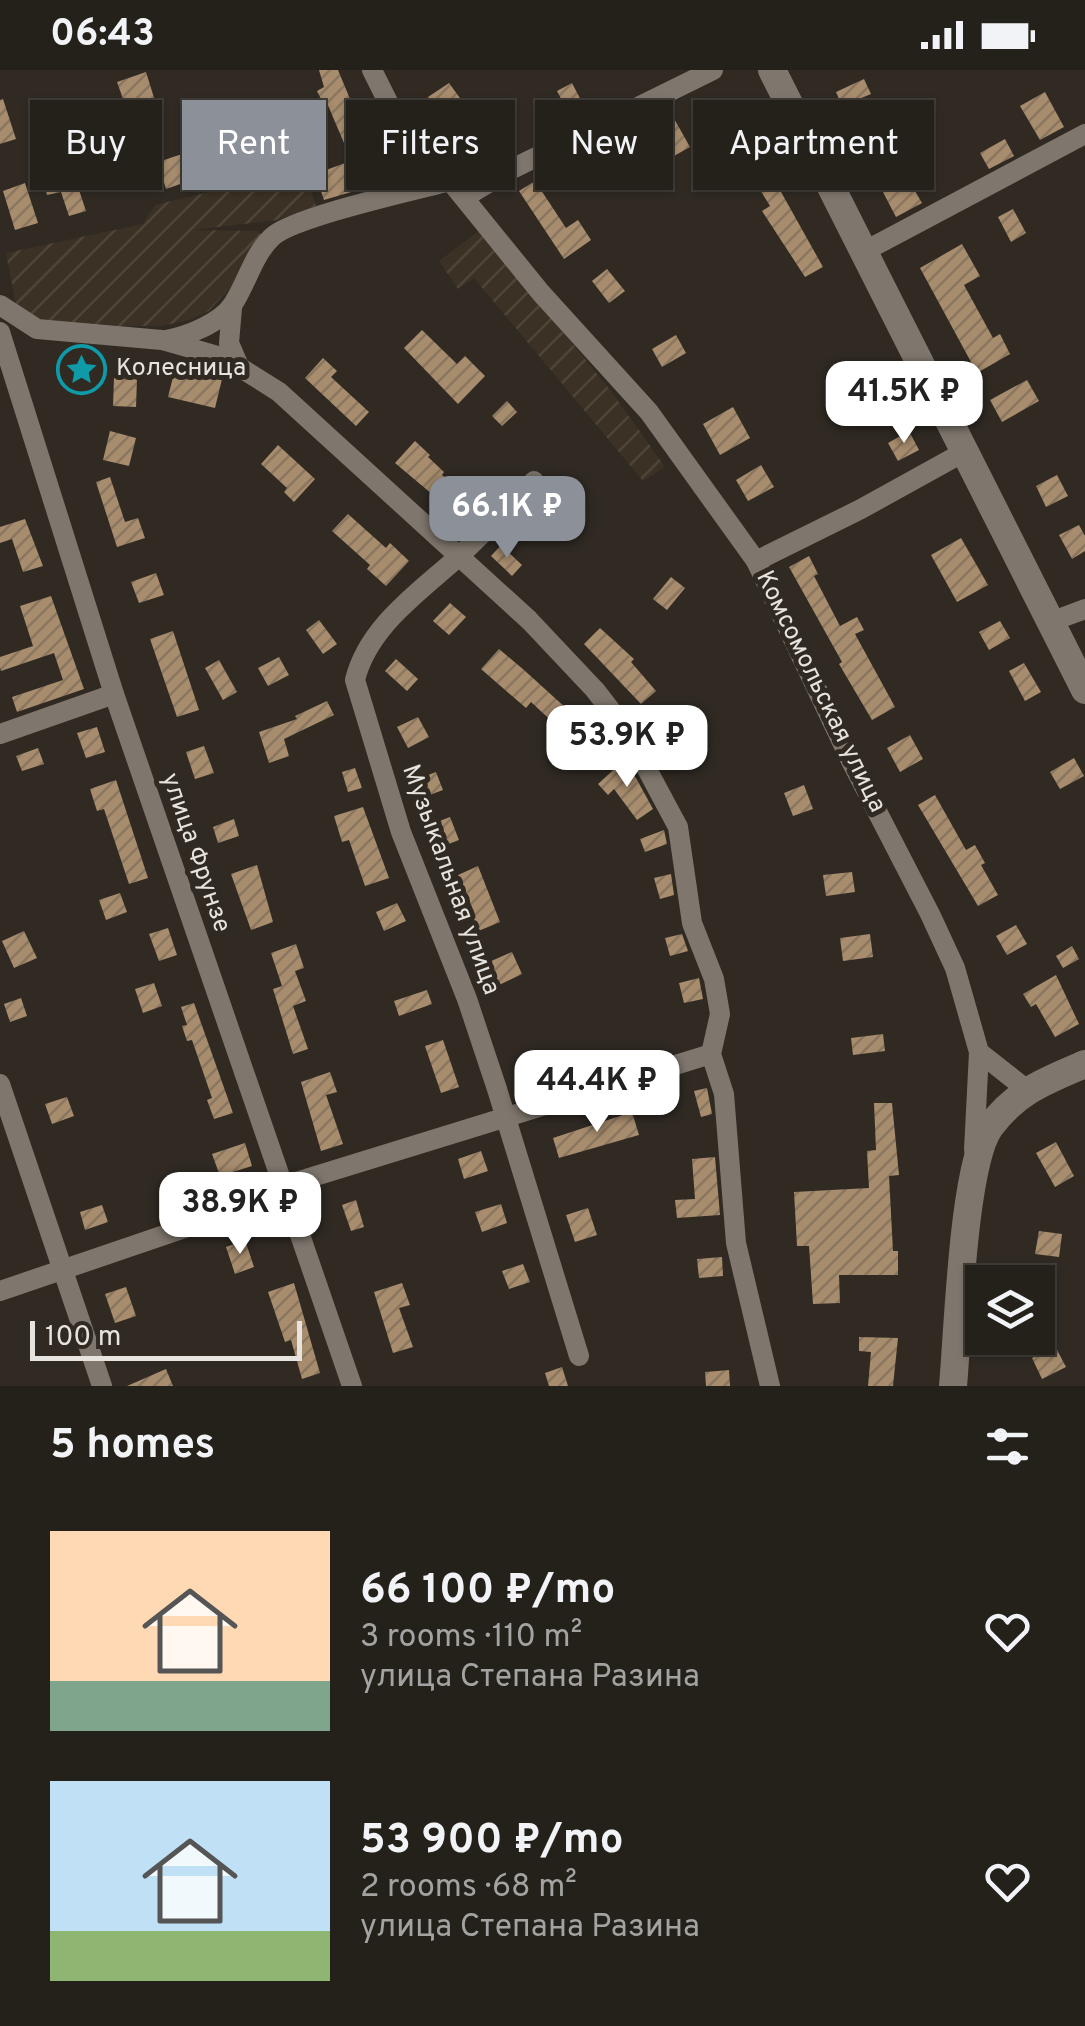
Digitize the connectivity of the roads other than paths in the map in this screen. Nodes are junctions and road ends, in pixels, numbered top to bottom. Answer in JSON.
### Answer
{"nodes":[{"id":1,"x":372,"y":70,"type":"edge"},
{"id":2,"x":713,"y":70,"type":"edge"},
{"id":3,"x":772,"y":70,"type":"edge"},
{"id":4,"x":387,"y":100,"type":"edge"},
{"id":5,"x":1085,"y":134,"type":"edge"},
{"id":6,"x":416,"y":190,"type":"edge"},
{"id":7,"x":458,"y":190,"type":"edge"},
{"id":8,"x":465,"y":197,"type":"junction"},
{"id":9,"x":863,"y":252,"type":"junction"},
{"id":10,"x":0,"y":305,"type":"edge"},
{"id":11,"x":232,"y":308,"type":"junction"},
{"id":12,"x":0,"y":332,"type":"edge"},
{"id":13,"x":162,"y":340,"type":"junction"},
{"id":14,"x":238,"y":364,"type":"junction"},
{"id":15,"x":964,"y":452,"type":"junction"},
{"id":16,"x":534,"y":481,"type":"dead end"},
{"id":17,"x":458,"y":557,"type":"junction"},
{"id":18,"x":756,"y":560,"type":"junction"},
{"id":19,"x":1085,"y":609,"type":"edge"},
{"id":20,"x":1050,"y":622,"type":"junction"},
{"id":21,"x":1085,"y":690,"type":"edge"},
{"id":22,"x":114,"y":694,"type":"junction"},
{"id":23,"x":0,"y":734,"type":"edge"},
{"id":24,"x":979,"y":1052,"type":"junction"},
{"id":25,"x":711,"y":1054,"type":"junction"},
{"id":26,"x":1085,"y":1064,"type":"edge"},
{"id":27,"x":0,"y":1084,"type":"edge"},
{"id":28,"x":1026,"y":1089,"type":"junction"},
{"id":29,"x":504,"y":1116,"type":"junction"},
{"id":30,"x":972,"y":1173,"type":"junction"},
{"id":31,"x":283,"y":1186,"type":"junction"},
{"id":32,"x":64,"y":1270,"type":"junction"},
{"id":33,"x":0,"y":1291,"type":"edge"},
{"id":34,"x":579,"y":1356,"type":"dead end"},
{"id":35,"x":958,"y":1383,"type":"edge"},
{"id":36,"x":102,"y":1386,"type":"edge"},
{"id":37,"x":352,"y":1386,"type":"edge"},
{"id":38,"x":770,"y":1386,"type":"edge"}],
"edges":[{"from":1,"to":4,"type":"street","name":"Комсомольская улица"},
{"from":2,"to":8,"type":"street"},
{"from":3,"to":9,"type":"main road"},
{"from":5,"to":9,"type":"street"},
{"from":6,"to":11,"type":"street"},
{"from":7,"to":8,"type":"street","name":"Комсомольская улица"},
{"from":8,"to":18,"type":"street","name":"Комсомольская улица"},
{"from":9,"to":15,"type":"main road"},
{"from":10,"to":13,"type":"street"},
{"from":11,"to":13,"type":"street"},
{"from":11,"to":14,"type":"street"},
{"from":12,"to":22,"type":"street","name":"улица Фрунзе"},
{"from":13,"to":14,"type":"street"},
{"from":14,"to":17,"type":"street"},
{"from":15,"to":18,"type":"street"},
{"from":15,"to":20,"type":"main road"},
{"from":16,"to":17,"type":"street","name":"Музыкальная улица"},
{"from":17,"to":25,"type":"street"},
{"from":17,"to":29,"type":"street","name":"Музыкальная улица"},
{"from":18,"to":24,"type":"street","name":"Комсомольская улица"},
{"from":19,"to":20,"type":"street"},
{"from":20,"to":21,"type":"main road"},
{"from":22,"to":23,"type":"street"},
{"from":22,"to":31,"type":"street","name":"улица Фрунзе"},
{"from":24,"to":28,"type":"street"},
{"from":24,"to":30,"type":"street","name":"Комсомольская улица"},
{"from":25,"to":29,"type":"street"},
{"from":25,"to":38,"type":"street"},
{"from":26,"to":28,"type":"main road"},
{"from":27,"to":32,"type":"street"},
{"from":28,"to":30,"type":"main road"},
{"from":29,"to":31,"type":"street"},
{"from":29,"to":34,"type":"street","name":"Музыкальная улица"},
{"from":30,"to":35,"type":"main road"},
{"from":31,"to":32,"type":"street"},
{"from":31,"to":37,"type":"street","name":"улица Фрунзе"},
{"from":32,"to":33,"type":"street"},
{"from":32,"to":36,"type":"street"}]}
